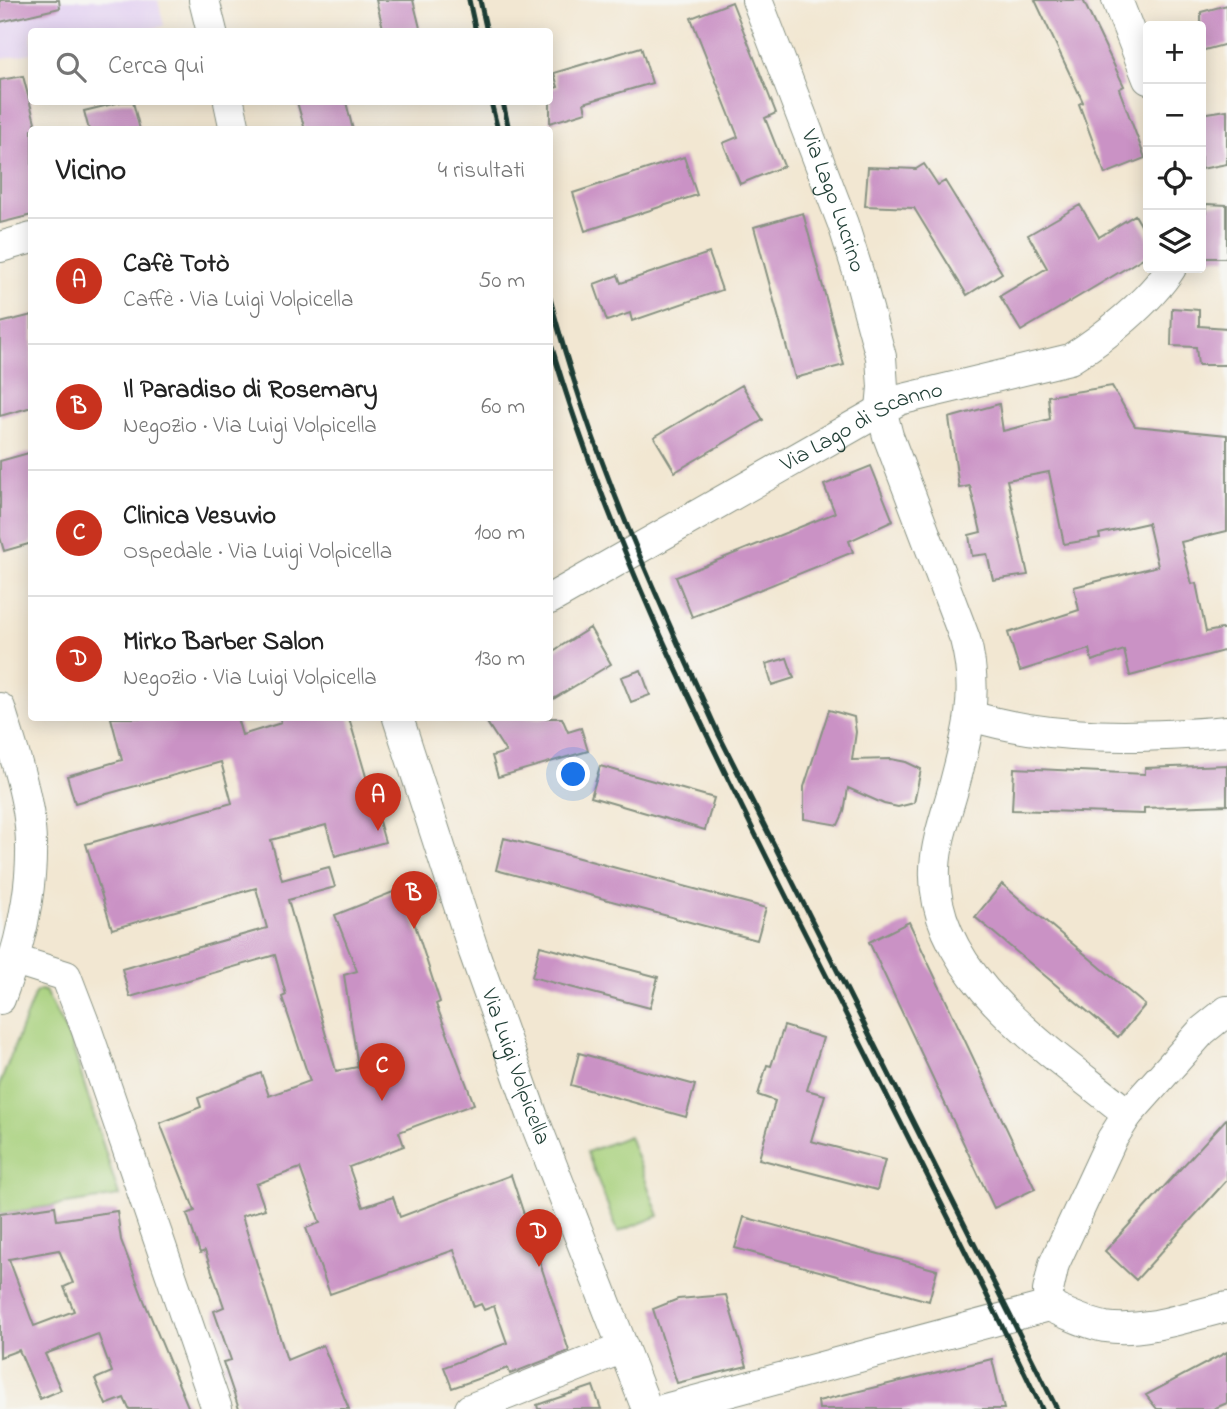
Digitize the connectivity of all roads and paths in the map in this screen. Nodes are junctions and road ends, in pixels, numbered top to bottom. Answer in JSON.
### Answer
{"nodes":[{"id":1,"x":204,"y":0,"type":"edge"},
{"id":2,"x":757,"y":0,"type":"edge"},
{"id":3,"x":1117,"y":0,"type":"edge"},
{"id":4,"x":211,"y":28,"type":"edge"},
{"id":5,"x":1143,"y":66,"type":"edge"},
{"id":6,"x":230,"y":105,"type":"edge"},
{"id":7,"x":235,"y":126,"type":"edge"},
{"id":8,"x":28,"y":239,"type":"edge"},
{"id":9,"x":0,"y":247,"type":"edge"},
{"id":10,"x":1167,"y":273,"type":"edge"},
{"id":11,"x":881,"y":410,"type":"junction"},
{"id":12,"x":553,"y":596,"type":"edge"},
{"id":13,"x":0,"y":708,"type":"edge"},
{"id":14,"x":971,"y":716,"type":"junction"},
{"id":15,"x":399,"y":721,"type":"edge"},
{"id":16,"x":1227,"y":731,"type":"edge"},
{"id":17,"x":15,"y":960,"type":"junction"},
{"id":18,"x":0,"y":999,"type":"edge"},
{"id":19,"x":1227,"y":1011,"type":"edge"},
{"id":20,"x":1128,"y":1114,"type":"junction"},
{"id":21,"x":1049,"y":1306,"type":"junction"},
{"id":22,"x":1227,"y":1307,"type":"edge"},
{"id":23,"x":623,"y":1348,"type":"junction"},
{"id":24,"x":217,"y":1409,"type":"edge"},
{"id":25,"x":470,"y":1409,"type":"edge"},
{"id":26,"x":647,"y":1409,"type":"edge"},
{"id":27,"x":665,"y":1409,"type":"edge"}],
"edges":[{"from":1,"to":4,"type":"street"},
{"from":2,"to":11,"type":"street","name":"Via Lago Lucrino"},
{"from":3,"to":5,"type":"street"},
{"from":6,"to":7,"type":"street"},
{"from":8,"to":9,"type":"street"},
{"from":10,"to":11,"type":"street","name":"Via Lago di Scanno"},
{"from":11,"to":12,"type":"street","name":"Via Lago di Scanno"},
{"from":11,"to":14,"type":"street","name":"Via Lago Lucrino"},
{"from":13,"to":17,"type":"street"},
{"from":14,"to":16,"type":"street"},
{"from":14,"to":20,"type":"street","name":"Via Lago Lucrino"},
{"from":15,"to":23,"type":"street","name":"Via Luigi Volpicella"},
{"from":17,"to":18,"type":"street"},
{"from":17,"to":24,"type":"street"},
{"from":19,"to":20,"type":"street"},
{"from":20,"to":21,"type":"street"},
{"from":21,"to":22,"type":"street"},
{"from":21,"to":27,"type":"street"},
{"from":23,"to":25,"type":"street"},
{"from":23,"to":26,"type":"street","name":"Via Luigi Volpicella"}]}
